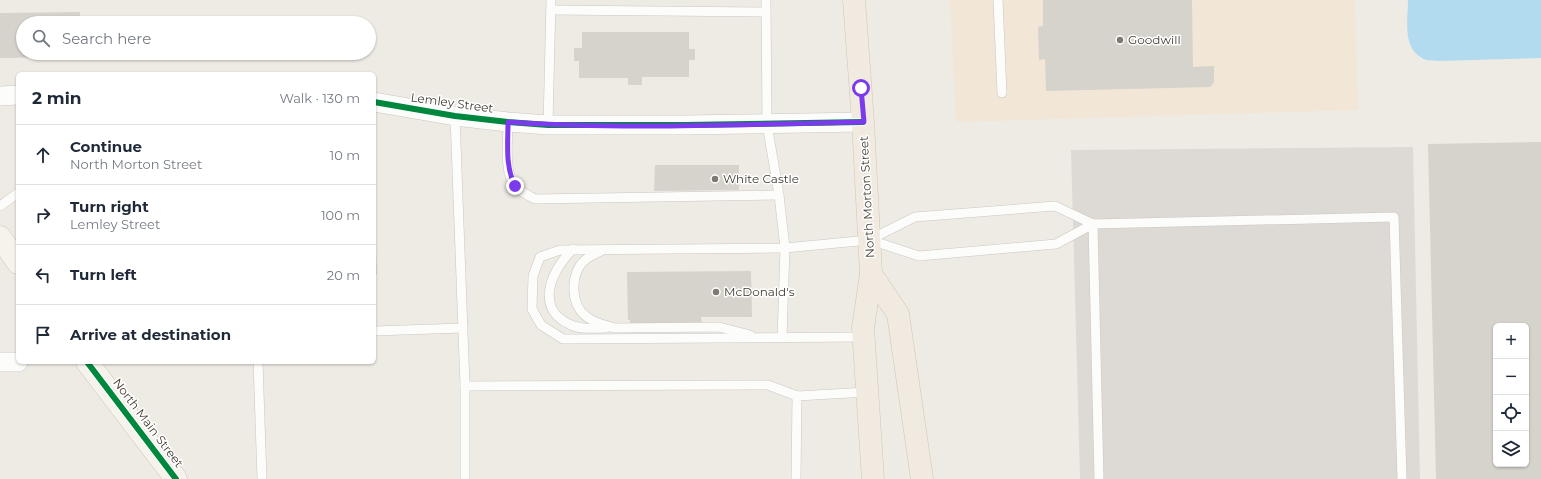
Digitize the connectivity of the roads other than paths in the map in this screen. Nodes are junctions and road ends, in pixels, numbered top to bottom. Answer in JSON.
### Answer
{"nodes":[{"id":1,"x":551,"y":0,"type":"edge"},
{"id":2,"x":766,"y":0,"type":"edge"},
{"id":3,"x":854,"y":0,"type":"edge"},
{"id":4,"x":998,"y":0,"type":"edge"},
{"id":5,"x":551,"y":10,"type":"junction"},
{"id":6,"x":766,"y":12,"type":"junction"},
{"id":7,"x":1002,"y":93,"type":"dead end"},
{"id":8,"x":0,"y":96,"type":"edge"},
{"id":9,"x":16,"y":96,"type":"edge"},
{"id":10,"x":376,"y":102,"type":"edge"},
{"id":11,"x":455,"y":116,"type":"junction"},
{"id":12,"x":508,"y":122,"type":"junction"},
{"id":13,"x":864,"y":122,"type":"junction"},
{"id":14,"x":548,"y":124,"type":"junction"},
{"id":15,"x":767,"y":124,"type":"junction"},
{"id":16,"x":16,"y":194,"type":"edge"},
{"id":17,"x":779,"y":195,"type":"junction"},
{"id":18,"x":0,"y":206,"type":"edge"},
{"id":19,"x":1093,"y":224,"type":"junction"},
{"id":20,"x":0,"y":237,"type":"edge"},
{"id":21,"x":869,"y":240,"type":"junction"},
{"id":22,"x":785,"y":248,"type":"junction"},
{"id":23,"x":604,"y":249,"type":"junction"},
{"id":24,"x":573,"y":250,"type":"junction"},
{"id":25,"x":16,"y":260,"type":"edge"},
{"id":26,"x":871,"y":274,"type":"junction"},
{"id":27,"x":463,"y":328,"type":"junction"},
{"id":28,"x":614,"y":328,"type":"junction"},
{"id":29,"x":376,"y":331,"type":"edge"},
{"id":30,"x":863,"y":337,"type":"junction"},
{"id":31,"x":764,"y":338,"type":"junction"},
{"id":32,"x":782,"y":338,"type":"junction"},
{"id":33,"x":0,"y":362,"type":"edge"},
{"id":34,"x":16,"y":362,"type":"edge"},
{"id":35,"x":89,"y":364,"type":"edge"},
{"id":36,"x":258,"y":364,"type":"edge"},
{"id":37,"x":465,"y":386,"type":"junction"},
{"id":38,"x":867,"y":392,"type":"junction"},
{"id":39,"x":797,"y":396,"type":"junction"},
{"id":40,"x":176,"y":479,"type":"edge"},
{"id":41,"x":262,"y":479,"type":"edge"},
{"id":42,"x":465,"y":479,"type":"edge"},
{"id":43,"x":796,"y":479,"type":"edge"},
{"id":44,"x":873,"y":479,"type":"edge"},
{"id":45,"x":922,"y":479,"type":"edge"},
{"id":46,"x":1098,"y":479,"type":"edge"},
{"id":47,"x":1402,"y":479,"type":"edge"}],
"edges":[{"from":1,"to":5,"type":"lane"},
{"from":2,"to":6,"type":"lane"},
{"from":3,"to":13,"type":"main road","name":"North Morton Street"},
{"from":4,"to":7,"type":"lane"},
{"from":5,"to":6,"type":"lane"},
{"from":5,"to":14,"type":"lane"},
{"from":6,"to":15,"type":"lane"},
{"from":8,"to":9,"type":"street"},
{"from":10,"to":11,"type":"street","name":"Lemley Street"},
{"from":11,"to":12,"type":"street","name":"Lemley Street"},
{"from":11,"to":27,"type":"lane"},
{"from":12,"to":14,"type":"street","name":"Lemley Street"},
{"from":12,"to":17,"type":"lane"},
{"from":13,"to":15,"type":"street","name":"Lemley Street"},
{"from":13,"to":21,"type":"main road","name":"North Morton Street"},
{"from":14,"to":15,"type":"street","name":"Lemley Street"},
{"from":15,"to":17,"type":"lane"},
{"from":16,"to":18,"type":"lane"},
{"from":17,"to":22,"type":"lane"},
{"from":19,"to":21,"type":"lane"},
{"from":19,"to":21,"type":"lane"},
{"from":19,"to":46,"type":"lane"},
{"from":19,"to":47,"type":"lane"},
{"from":20,"to":25,"type":"street"},
{"from":21,"to":22,"type":"lane"},
{"from":21,"to":26,"type":"main road","name":"North Morton Street"},
{"from":22,"to":23,"type":"lane"},
{"from":22,"to":32,"type":"lane"},
{"from":23,"to":24,"type":"lane"},
{"from":23,"to":28,"type":"lane"},
{"from":24,"to":28,"type":"lane"},
{"from":24,"to":31,"type":"lane"},
{"from":26,"to":30,"type":"main road","name":"North Morton Street"},
{"from":26,"to":45,"type":"main road","name":"North Morton Street"},
{"from":27,"to":29,"type":"lane"},
{"from":27,"to":37,"type":"lane"},
{"from":28,"to":31,"type":"lane"},
{"from":30,"to":32,"type":"lane"},
{"from":30,"to":38,"type":"main road","name":"North Morton Street"},
{"from":31,"to":32,"type":"lane"},
{"from":33,"to":34,"type":"street"},
{"from":35,"to":40,"type":"street","name":"North Main Street"},
{"from":36,"to":41,"type":"lane"},
{"from":37,"to":39,"type":"lane"},
{"from":37,"to":42,"type":"lane"},
{"from":38,"to":39,"type":"lane"},
{"from":38,"to":44,"type":"main road","name":"North Morton Street"},
{"from":39,"to":43,"type":"lane"}]}
